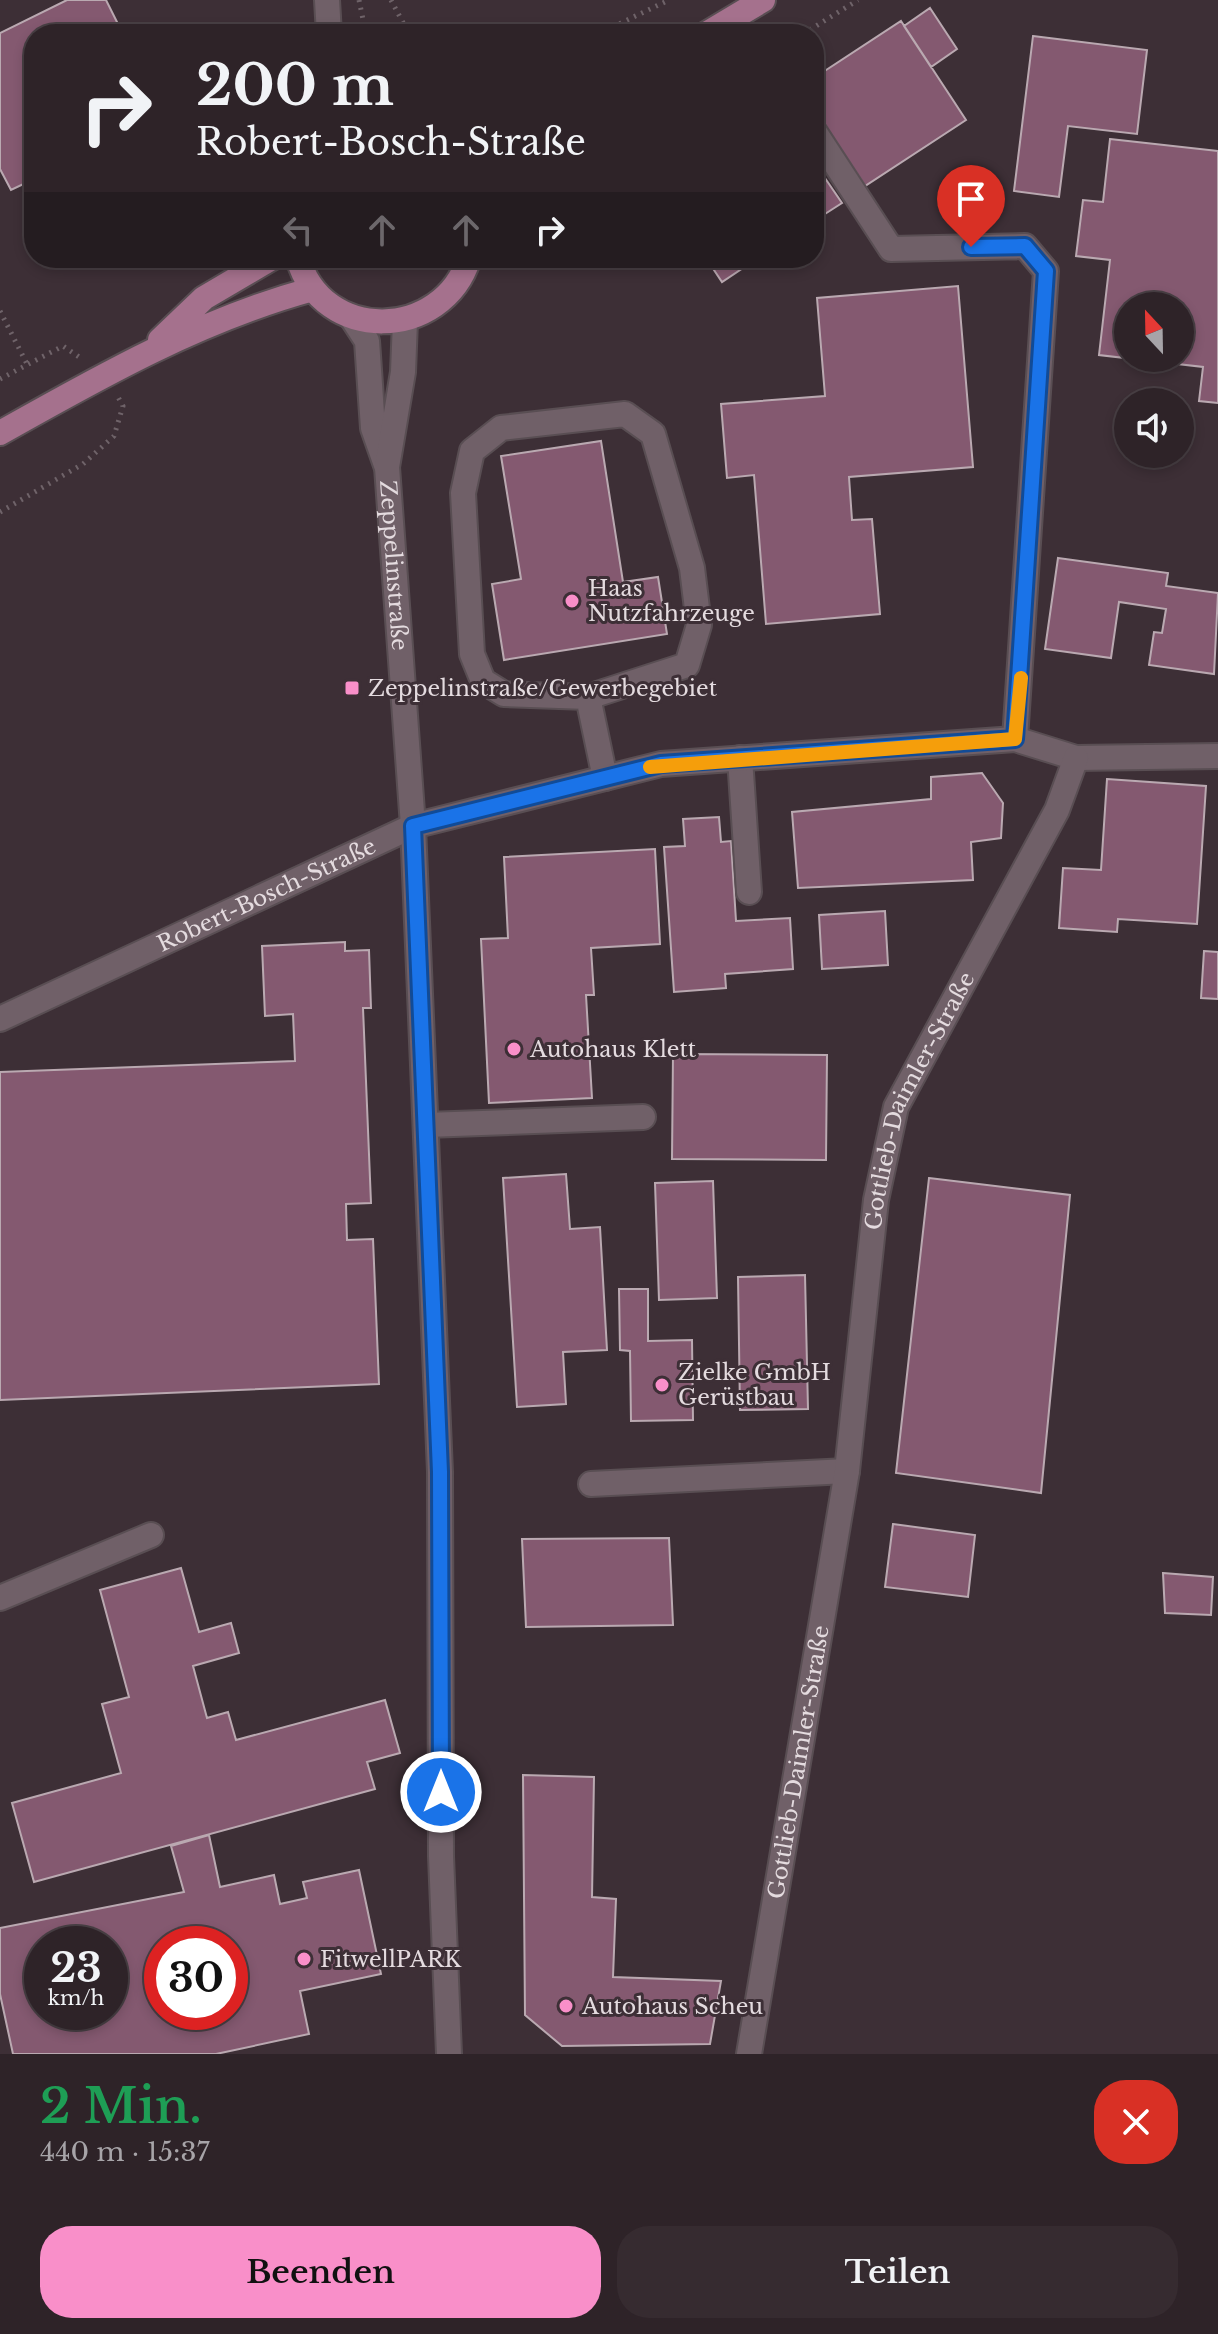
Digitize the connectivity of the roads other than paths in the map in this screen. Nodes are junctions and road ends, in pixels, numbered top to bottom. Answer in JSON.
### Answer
{"nodes":[{"id":1,"x":763,"y":0,"type":"edge"},
{"id":2,"x":723,"y":24,"type":"edge"},
{"id":3,"x":824,"y":146,"type":"edge"},
{"id":4,"x":255,"y":268,"type":"edge"},
{"id":5,"x":303,"y":268,"type":"edge"},
{"id":6,"x":465,"y":268,"type":"edge"},
{"id":7,"x":313,"y":289,"type":"junction"},
{"id":8,"x":352,"y":318,"type":"junction"},
{"id":9,"x":405,"y":321,"type":"junction"},
{"id":10,"x":150,"y":350,"type":"junction"},
{"id":11,"x":0,"y":433,"type":"edge"},
{"id":12,"x":387,"y":467,"type":"junction"},
{"id":13,"x":588,"y":697,"type":"junction"},
{"id":14,"x":1015,"y":739,"type":"junction"},
{"id":15,"x":1218,"y":756,"type":"edge"},
{"id":16,"x":740,"y":758,"type":"junction"},
{"id":17,"x":1076,"y":758,"type":"junction"},
{"id":18,"x":605,"y":778,"type":"junction"},
{"id":19,"x":413,"y":826,"type":"junction"},
{"id":20,"x":749,"y":892,"type":"dead end"},
{"id":21,"x":1,"y":1017,"type":"edge"},
{"id":22,"x":643,"y":1117,"type":"dead end"},
{"id":23,"x":426,"y":1125,"type":"junction"},
{"id":24,"x":847,"y":1471,"type":"junction"},
{"id":25,"x":591,"y":1484,"type":"dead end"},
{"id":26,"x":151,"y":1535,"type":"dead end"},
{"id":27,"x":0,"y":1598,"type":"edge"},
{"id":28,"x":449,"y":2054,"type":"edge"},
{"id":29,"x":749,"y":2054,"type":"edge"}],
"edges":[{"from":1,"to":2,"type":"main road"},
{"from":3,"to":14,"type":"street"},
{"from":4,"to":10,"type":"main road"},
{"from":5,"to":7,"type":"main road"},
{"from":6,"to":9,"type":"main road"},
{"from":7,"to":8,"type":"main road"},
{"from":7,"to":10,"type":"main road"},
{"from":8,"to":9,"type":"main road"},
{"from":8,"to":12,"type":"street","name":"Zeppelinstraße"},
{"from":9,"to":12,"type":"street","name":"Zeppelinstraße"},
{"from":10,"to":11,"type":"main road"},
{"from":12,"to":19,"type":"street","name":"Zeppelinstraße"},
{"from":13,"to":13,"type":"street"},
{"from":13,"to":18,"type":"street"},
{"from":14,"to":16,"type":"street","name":"Robert-Bosch-Straße"},
{"from":14,"to":17,"type":"street","name":"Robert-Bosch-Straße"},
{"from":15,"to":17,"type":"street","name":"Robert-Bosch-Straße"},
{"from":16,"to":18,"type":"street","name":"Robert-Bosch-Straße"},
{"from":16,"to":20,"type":"street"},
{"from":17,"to":24,"type":"street","name":"Gottlieb-Daimler-Straße"},
{"from":18,"to":19,"type":"street","name":"Robert-Bosch-Straße"},
{"from":19,"to":21,"type":"street","name":"Robert-Bosch-Straße"},
{"from":19,"to":23,"type":"street","name":"Zeppelinstraße"},
{"from":22,"to":23,"type":"street"},
{"from":23,"to":28,"type":"street","name":"Zeppelinstraße"},
{"from":24,"to":25,"type":"street"},
{"from":24,"to":29,"type":"street","name":"Gottlieb-Daimler-Straße"},
{"from":26,"to":27,"type":"street"}]}
